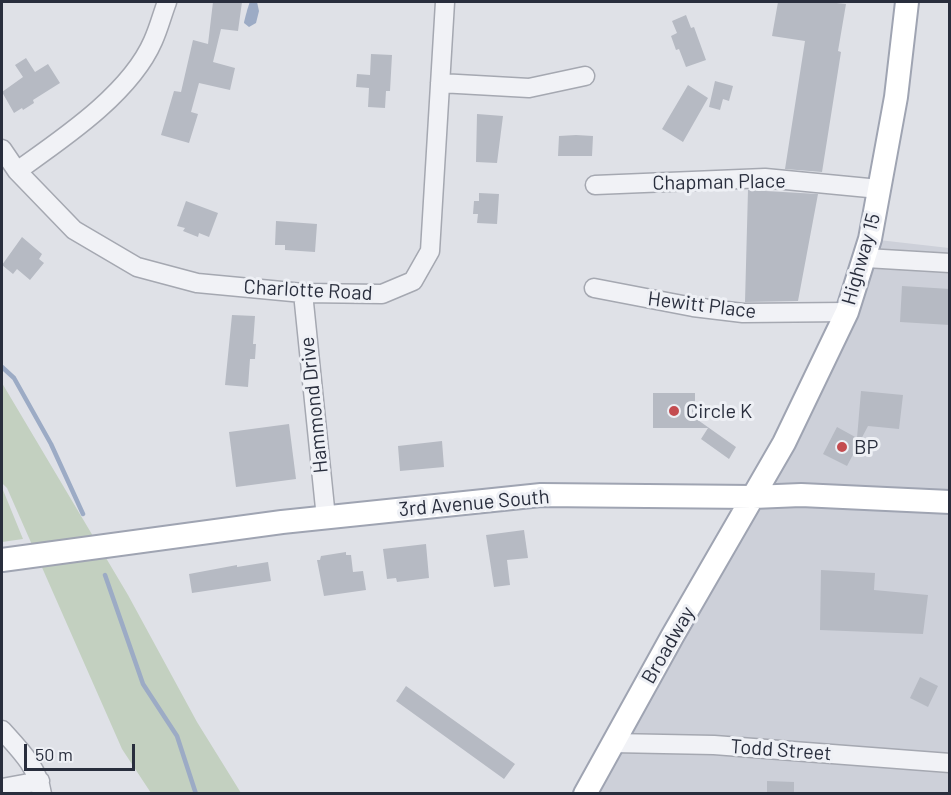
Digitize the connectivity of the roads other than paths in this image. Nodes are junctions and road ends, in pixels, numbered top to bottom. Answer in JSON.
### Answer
{"nodes":[{"id":1,"x":167,"y":2,"type":"edge"},
{"id":2,"x":445,"y":2,"type":"edge"},
{"id":3,"x":907,"y":2,"type":"edge"},
{"id":4,"x":585,"y":76,"type":"dead end"},
{"id":5,"x":440,"y":83,"type":"junction"},
{"id":6,"x":2,"y":148,"type":"edge"},
{"id":7,"x":17,"y":171,"type":"junction"},
{"id":8,"x":595,"y":185,"type":"dead end"},
{"id":9,"x":879,"y":189,"type":"junction"},
{"id":10,"x":866,"y":258,"type":"junction"},
{"id":11,"x":950,"y":263,"type":"edge"},
{"id":12,"x":594,"y":288,"type":"dead end"},
{"id":13,"x":303,"y":293,"type":"junction"},
{"id":14,"x":847,"y":312,"type":"junction"},
{"id":15,"x":753,"y":497,"type":"junction"},
{"id":16,"x":950,"y":502,"type":"edge"},
{"id":17,"x":326,"y":518,"type":"junction"},
{"id":18,"x":2,"y":560,"type":"edge"},
{"id":19,"x":2,"y":730,"type":"edge"},
{"id":20,"x":613,"y":743,"type":"junction"},
{"id":21,"x":950,"y":763,"type":"edge"},
{"id":22,"x":41,"y":787,"type":"edge"},
{"id":23,"x":2,"y":788,"type":"edge"},
{"id":24,"x":585,"y":794,"type":"edge"}],
"edges":[{"from":1,"to":7,"type":"street"},
{"from":2,"to":5,"type":"street","name":"Charlotte Road"},
{"from":3,"to":9,"type":"main road","name":"Highway 15"},
{"from":4,"to":5,"type":"street"},
{"from":5,"to":13,"type":"street","name":"Charlotte Road"},
{"from":6,"to":7,"type":"street","name":"Charlotte Road"},
{"from":7,"to":13,"type":"street","name":"Charlotte Road"},
{"from":8,"to":9,"type":"street","name":"Chapman Place"},
{"from":9,"to":10,"type":"main road","name":"Highway 15"},
{"from":10,"to":11,"type":"street"},
{"from":10,"to":14,"type":"main road","name":"Highway 15"},
{"from":12,"to":14,"type":"street","name":"Hewitt Place"},
{"from":13,"to":17,"type":"street","name":"Hammond Drive"},
{"from":14,"to":15,"type":"main road","name":"Highway 15"},
{"from":15,"to":16,"type":"main road","name":"3rd Avenue South"},
{"from":15,"to":17,"type":"main road","name":"3rd Avenue South"},
{"from":15,"to":20,"type":"main road","name":"Broadway"},
{"from":17,"to":18,"type":"main road","name":"3rd Avenue South"},
{"from":19,"to":22,"type":"street"},
{"from":20,"to":21,"type":"street","name":"Todd Street"},
{"from":20,"to":24,"type":"main road","name":"Broadway"},
{"from":22,"to":23,"type":"street"}]}
